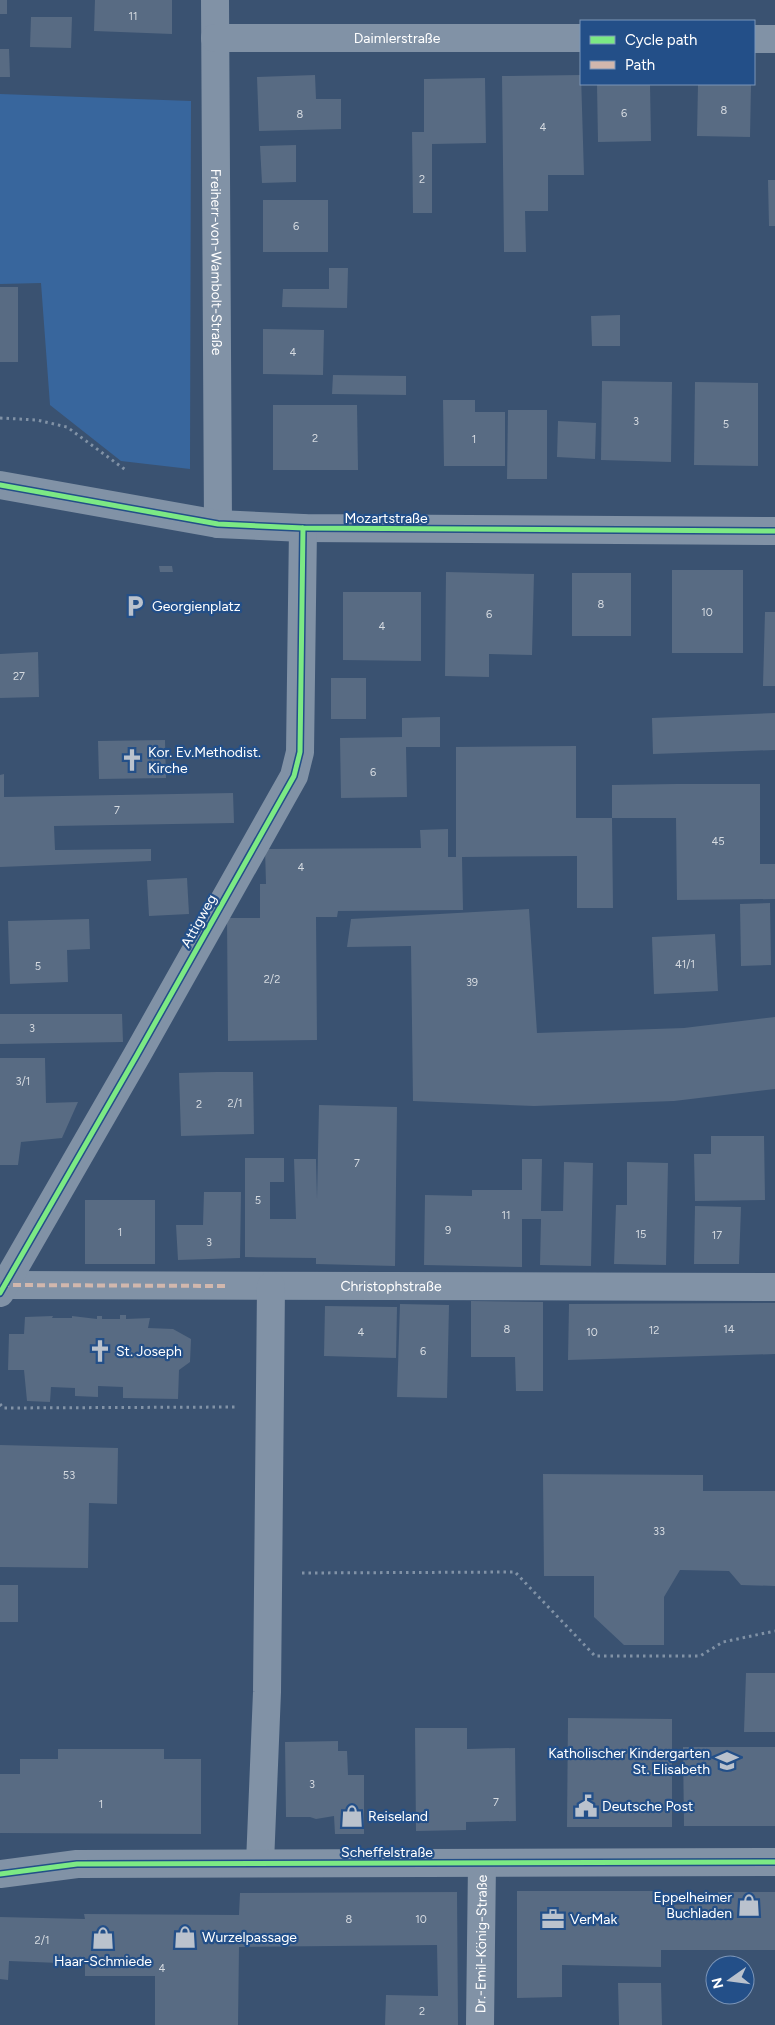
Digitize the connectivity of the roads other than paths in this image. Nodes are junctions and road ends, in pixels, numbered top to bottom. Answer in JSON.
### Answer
{"nodes":[{"id":1,"x":215,"y":0,"type":"edge"},
{"id":2,"x":215,"y":38,"type":"junction"},
{"id":3,"x":580,"y":38,"type":"edge"},
{"id":4,"x":755,"y":39,"type":"edge"},
{"id":5,"x":775,"y":39,"type":"edge"},
{"id":6,"x":0,"y":485,"type":"edge"},
{"id":7,"x":218,"y":524,"type":"junction"},
{"id":8,"x":303,"y":528,"type":"junction"},
{"id":9,"x":775,"y":531,"type":"edge"},
{"id":10,"x":271,"y":1286,"type":"junction"},
{"id":11,"x":775,"y":1287,"type":"edge"},
{"id":12,"x":3,"y":1289,"type":"edge"},
{"id":13,"x":775,"y":1862,"type":"edge"},
{"id":14,"x":260,"y":1863,"type":"junction"},
{"id":15,"x":482,"y":1863,"type":"junction"},
{"id":16,"x":0,"y":1874,"type":"edge"},
{"id":17,"x":480,"y":2025,"type":"edge"}],
"edges":[{"from":1,"to":2,"type":"street","name":"Freiherr-von-Wambolt-Straße"},
{"from":2,"to":3,"type":"street","name":"Daimlerstraße"},
{"from":2,"to":7,"type":"street","name":"Freiherr-von-Wambolt-Straße"},
{"from":4,"to":5,"type":"street"},
{"from":6,"to":7,"type":"street","name":"Mozartstraße"},
{"from":7,"to":8,"type":"street","name":"Mozartstraße"},
{"from":8,"to":9,"type":"street","name":"Mozartstraße"},
{"from":8,"to":12,"type":"street","name":"Attigweg"},
{"from":10,"to":11,"type":"street","name":"Christophstraße"},
{"from":10,"to":12,"type":"street","name":"Christophstraße"},
{"from":10,"to":14,"type":"street"},
{"from":13,"to":15,"type":"street","name":"Scheffelstraße"},
{"from":14,"to":15,"type":"street","name":"Scheffelstraße"},
{"from":14,"to":16,"type":"street","name":"Scheffelstraße"},
{"from":15,"to":17,"type":"street","name":"Dr.-Emil-König-Straße"}]}
